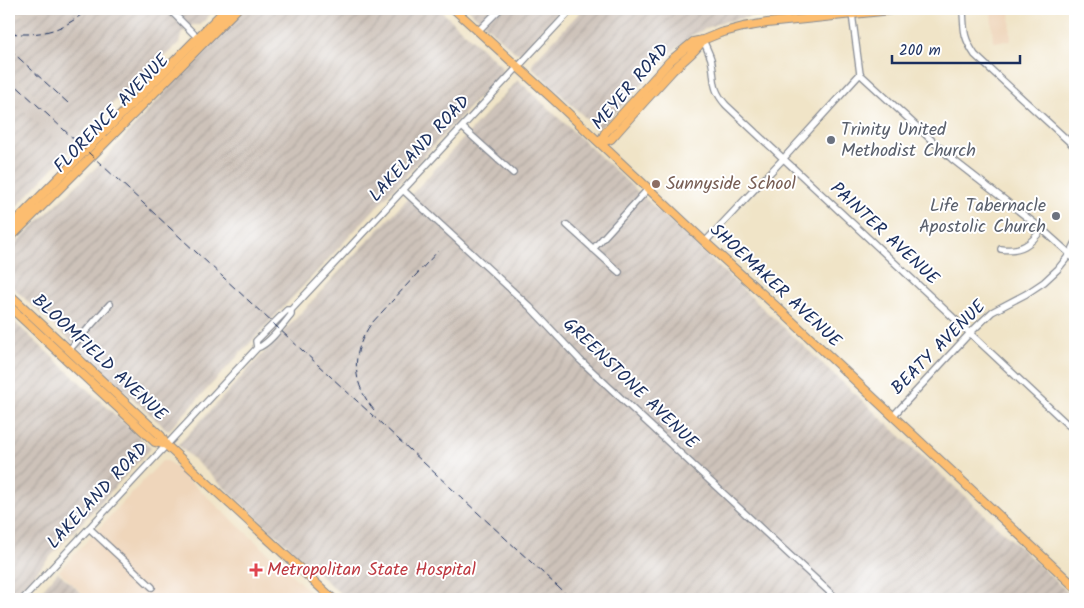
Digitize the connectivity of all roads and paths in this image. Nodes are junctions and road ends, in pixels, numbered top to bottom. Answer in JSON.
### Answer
{"nodes":[{"id":1,"x":169,"y":9,"type":"edge"},
{"id":2,"x":226,"y":9,"type":"edge"},
{"id":3,"x":237,"y":9,"type":"edge"},
{"id":4,"x":454,"y":9,"type":"edge"},
{"id":5,"x":500,"y":9,"type":"edge"},
{"id":6,"x":572,"y":9,"type":"edge"},
{"id":7,"x":901,"y":9,"type":"edge"},
{"id":8,"x":963,"y":9,"type":"edge"},
{"id":9,"x":1074,"y":9,"type":"edge"},
{"id":10,"x":852,"y":14,"type":"junction"},
{"id":11,"x":1075,"y":15,"type":"edge"},
{"id":12,"x":478,"y":31,"type":"junction"},
{"id":13,"x":200,"y":40,"type":"junction"},
{"id":14,"x":703,"y":40,"type":"junction"},
{"id":15,"x":518,"y":67,"type":"junction"},
{"id":16,"x":860,"y":74,"type":"junction"},
{"id":17,"x":462,"y":126,"type":"junction"},
{"id":18,"x":600,"y":143,"type":"junction"},
{"id":19,"x":1075,"y":147,"type":"edge"},
{"id":20,"x":783,"y":159,"type":"junction"},
{"id":21,"x":513,"y":173,"type":"dead end"},
{"id":22,"x":648,"y":189,"type":"junction"},
{"id":23,"x":403,"y":190,"type":"junction"},
{"id":24,"x":567,"y":225,"type":"dead end"},
{"id":25,"x":9,"y":228,"type":"edge"},
{"id":26,"x":1042,"y":229,"type":"junction"},
{"id":27,"x":9,"y":239,"type":"edge"},
{"id":28,"x":705,"y":242,"type":"junction"},
{"id":29,"x":1075,"y":244,"type":"edge"},
{"id":30,"x":593,"y":249,"type":"junction"},
{"id":31,"x":1001,"y":249,"type":"dead end"},
{"id":32,"x":1070,"y":254,"type":"junction"},
{"id":33,"x":1075,"y":261,"type":"edge"},
{"id":34,"x":619,"y":272,"type":"dead end"},
{"id":35,"x":9,"y":294,"type":"edge"},
{"id":36,"x":110,"y":304,"type":"dead end"},
{"id":37,"x":9,"y":306,"type":"edge"},
{"id":38,"x":969,"y":334,"type":"junction"},
{"id":39,"x":69,"y":350,"type":"junction"},
{"id":40,"x":62,"y":356,"type":"junction"},
{"id":41,"x":893,"y":416,"type":"junction"},
{"id":42,"x":1075,"y":430,"type":"edge"},
{"id":43,"x":166,"y":445,"type":"junction"},
{"id":44,"x":89,"y":528,"type":"junction"},
{"id":45,"x":152,"y":587,"type":"dead end"},
{"id":46,"x":1075,"y":587,"type":"edge"},
{"id":47,"x":23,"y":599,"type":"edge"},
{"id":48,"x":332,"y":599,"type":"edge"},
{"id":49,"x":837,"y":599,"type":"edge"}],
"edges":[{"from":1,"to":13,"type":"street"},
{"from":2,"to":13,"type":"main road","name":"FLORENCE AVENUE"},
{"from":3,"to":13,"type":"main road","name":"FLORENCE AVENUE"},
{"from":4,"to":12,"type":"main road","name":"SHOEMAKER AVENUE"},
{"from":5,"to":12,"type":"street"},
{"from":6,"to":15,"type":"street","name":"LAKELAND ROAD"},
{"from":7,"to":10,"type":"main road","name":"MEYER ROAD"},
{"from":8,"to":19,"type":"street"},
{"from":9,"to":11,"type":"street"},
{"from":10,"to":14,"type":"main road","name":"MEYER ROAD"},
{"from":10,"to":16,"type":"street"},
{"from":12,"to":15,"type":"main road","name":"SHOEMAKER AVENUE"},
{"from":13,"to":25,"type":"main road","name":"FLORENCE AVENUE"},
{"from":13,"to":27,"type":"main road","name":"FLORENCE AVENUE"},
{"from":14,"to":18,"type":"main road","name":"MEYER ROAD"},
{"from":14,"to":20,"type":"street","name":"PAINTER AVENUE"},
{"from":15,"to":17,"type":"street","name":"LAKELAND ROAD"},
{"from":15,"to":18,"type":"main road","name":"SHOEMAKER AVENUE"},
{"from":16,"to":20,"type":"street"},
{"from":16,"to":26,"type":"street"},
{"from":17,"to":21,"type":"street"},
{"from":17,"to":23,"type":"street","name":"LAKELAND ROAD"},
{"from":18,"to":22,"type":"main road","name":"SHOEMAKER AVENUE"},
{"from":20,"to":28,"type":"street"},
{"from":20,"to":38,"type":"street","name":"PAINTER AVENUE"},
{"from":22,"to":28,"type":"main road","name":"SHOEMAKER AVENUE"},
{"from":22,"to":30,"type":"street"},
{"from":23,"to":43,"type":"street","name":"LAKELAND ROAD"},
{"from":23,"to":49,"type":"street","name":"GREENSTONE AVENUE"},
{"from":24,"to":30,"type":"street"},
{"from":26,"to":31,"type":"street"},
{"from":26,"to":32,"type":"street"},
{"from":28,"to":41,"type":"main road","name":"SHOEMAKER AVENUE"},
{"from":29,"to":32,"type":"street","name":"BEATY AVENUE"},
{"from":30,"to":34,"type":"street"},
{"from":32,"to":33,"type":"street"},
{"from":32,"to":38,"type":"street","name":"BEATY AVENUE"},
{"from":35,"to":39,"type":"main road","name":"BLOOMFIELD AVENUE"},
{"from":36,"to":39,"type":"street"},
{"from":37,"to":40,"type":"main road","name":"BLOOMFIELD AVENUE"},
{"from":38,"to":41,"type":"street","name":"BEATY AVENUE"},
{"from":38,"to":42,"type":"street","name":"PAINTER AVENUE"},
{"from":39,"to":40,"type":"main road"},
{"from":39,"to":43,"type":"main road","name":"BLOOMFIELD AVENUE"},
{"from":40,"to":43,"type":"main road","name":"BLOOMFIELD AVENUE"},
{"from":41,"to":46,"type":"main road","name":"SHOEMAKER AVENUE"},
{"from":43,"to":44,"type":"street","name":"LAKELAND ROAD"},
{"from":43,"to":48,"type":"main road","name":"BLOOMFIELD AVENUE"},
{"from":44,"to":45,"type":"street"},
{"from":44,"to":47,"type":"street","name":"LAKELAND ROAD"}]}
